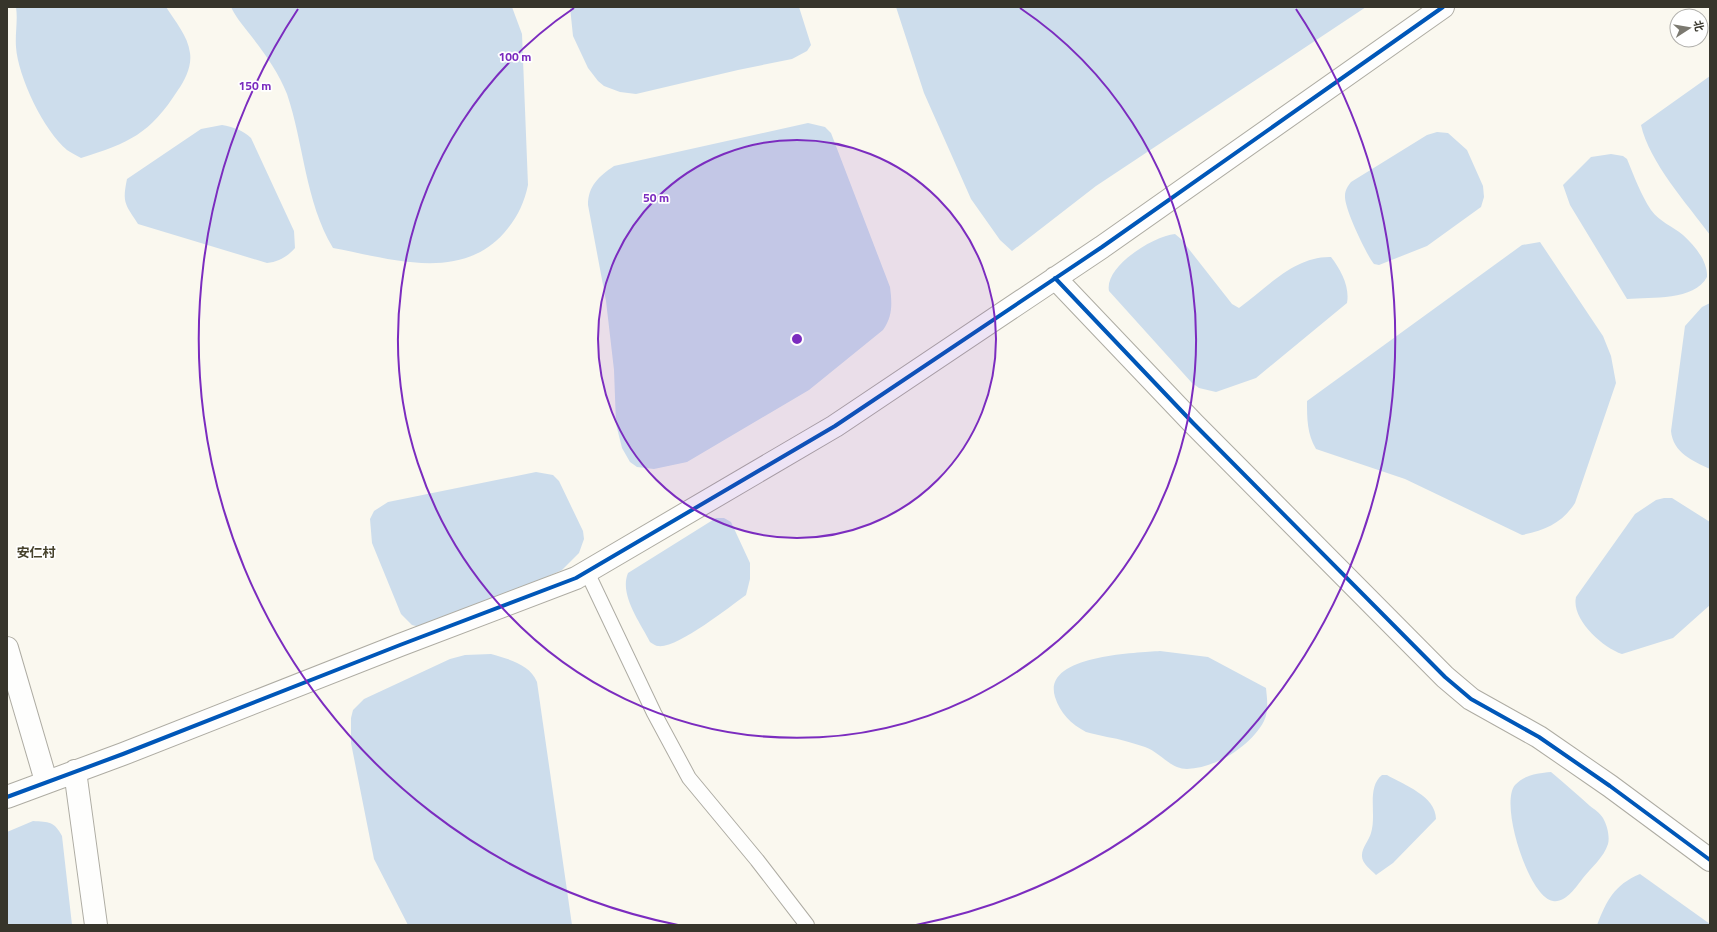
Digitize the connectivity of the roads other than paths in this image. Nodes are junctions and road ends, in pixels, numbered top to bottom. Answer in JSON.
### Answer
{"nodes":[{"id":1,"x":1443,"y":7,"type":"edge"},
{"id":2,"x":1055,"y":278,"type":"junction"},
{"id":3,"x":587,"y":572,"type":"junction"},
{"id":4,"x":7,"y":648,"type":"edge"},
{"id":5,"x":75,"y":771,"type":"junction"},
{"id":6,"x":46,"y":781,"type":"junction"},
{"id":7,"x":7,"y":797,"type":"edge"},
{"id":8,"x":1710,"y":860,"type":"edge"},
{"id":9,"x":96,"y":925,"type":"edge"},
{"id":10,"x":807,"y":925,"type":"edge"}],
"edges":[{"from":1,"to":2,"type":"street"},
{"from":2,"to":3,"type":"street"},
{"from":2,"to":8,"type":"street"},
{"from":3,"to":5,"type":"street"},
{"from":3,"to":10,"type":"lane"},
{"from":4,"to":6,"type":"street"},
{"from":5,"to":6,"type":"street"},
{"from":5,"to":9,"type":"street"},
{"from":6,"to":7,"type":"street"}]}
